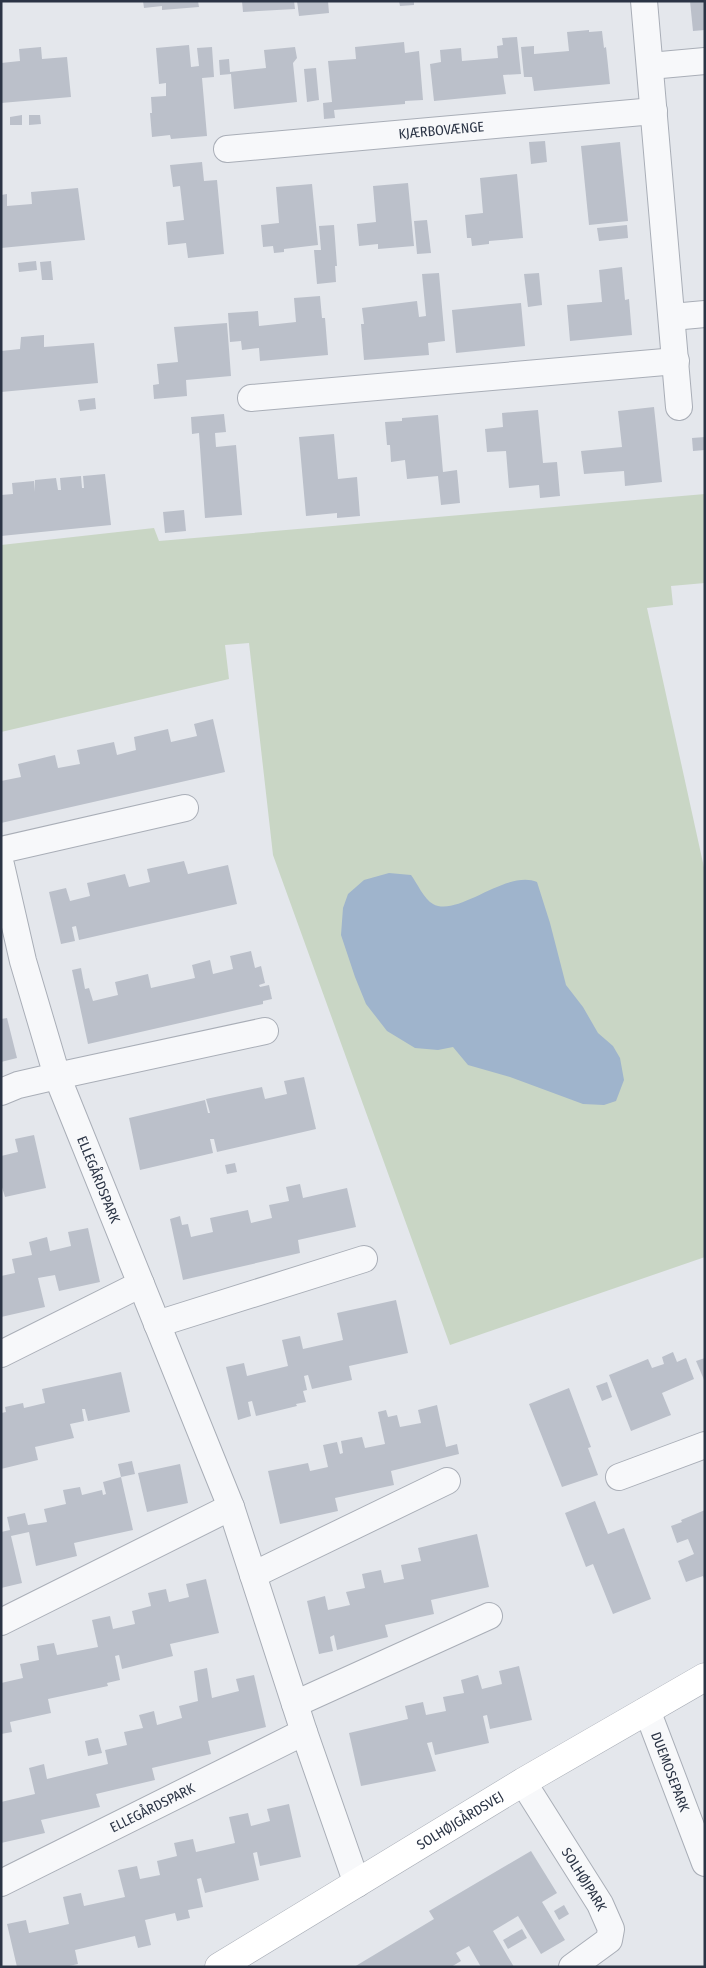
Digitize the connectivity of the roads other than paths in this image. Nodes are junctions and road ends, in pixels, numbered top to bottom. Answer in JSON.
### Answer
{"nodes":[{"id":1,"x":644,"y":1,"type":"edge"},
{"id":2,"x":705,"y":61,"type":"edge"},
{"id":3,"x":650,"y":66,"type":"junction"},
{"id":4,"x":654,"y":111,"type":"junction"},
{"id":5,"x":227,"y":149,"type":"dead end"},
{"id":6,"x":705,"y":314,"type":"edge"},
{"id":7,"x":672,"y":317,"type":"junction"},
{"id":8,"x":676,"y":361,"type":"junction"},
{"id":9,"x":251,"y":398,"type":"dead end"},
{"id":10,"x":680,"y":407,"type":"dead end"},
{"id":11,"x":185,"y":808,"type":"dead end"},
{"id":12,"x":1,"y":850,"type":"edge"},
{"id":13,"x":1,"y":865,"type":"edge"},
{"id":14,"x":265,"y":1031,"type":"dead end"},
{"id":15,"x":57,"y":1076,"type":"junction"},
{"id":16,"x":1,"y":1092,"type":"edge"},
{"id":17,"x":364,"y":1259,"type":"dead end"},
{"id":18,"x":142,"y":1284,"type":"junction"},
{"id":19,"x":158,"y":1324,"type":"junction"},
{"id":20,"x":1,"y":1354,"type":"edge"},
{"id":21,"x":705,"y":1445,"type":"edge"},
{"id":22,"x":619,"y":1477,"type":"dead end"},
{"id":23,"x":447,"y":1482,"type":"dead end"},
{"id":24,"x":231,"y":1507,"type":"junction"},
{"id":25,"x":253,"y":1575,"type":"junction"},
{"id":26,"x":488,"y":1616,"type":"dead end"},
{"id":27,"x":1,"y":1622,"type":"edge"},
{"id":28,"x":705,"y":1677,"type":"edge"},
{"id":29,"x":295,"y":1704,"type":"junction"},
{"id":30,"x":647,"y":1710,"type":"junction"},
{"id":31,"x":304,"y":1732,"type":"junction"},
{"id":32,"x":523,"y":1782,"type":"junction"},
{"id":33,"x":705,"y":1863,"type":"edge"},
{"id":34,"x":1,"y":1883,"type":"edge"},
{"id":35,"x":357,"y":1884,"type":"junction"},
{"id":36,"x":219,"y":1967,"type":"edge"},
{"id":37,"x":572,"y":1967,"type":"edge"}],
"edges":[{"from":1,"to":3,"type":"street"},
{"from":2,"to":3,"type":"street"},
{"from":3,"to":4,"type":"street"},
{"from":4,"to":5,"type":"street","name":"KJÆRBOVÆNGE"},
{"from":4,"to":7,"type":"street"},
{"from":6,"to":7,"type":"street"},
{"from":7,"to":8,"type":"street"},
{"from":8,"to":9,"type":"street"},
{"from":8,"to":10,"type":"street"},
{"from":11,"to":12,"type":"street"},
{"from":13,"to":15,"type":"street","name":"ELLEGÅRDSPARK"},
{"from":14,"to":15,"type":"street"},
{"from":15,"to":16,"type":"street"},
{"from":15,"to":18,"type":"street","name":"ELLEGÅRDSPARK"},
{"from":17,"to":19,"type":"street"},
{"from":18,"to":19,"type":"street","name":"ELLEGÅRDSPARK"},
{"from":18,"to":20,"type":"street"},
{"from":19,"to":24,"type":"street","name":"ELLEGÅRDSPARK"},
{"from":21,"to":22,"type":"street"},
{"from":23,"to":25,"type":"street"},
{"from":24,"to":25,"type":"street","name":"ELLEGÅRDSPARK"},
{"from":24,"to":27,"type":"street"},
{"from":25,"to":29,"type":"street","name":"ELLEGÅRDSPARK"},
{"from":26,"to":29,"type":"street"},
{"from":28,"to":30,"type":"street","name":"SOLHØJGÅRDSVEJ"},
{"from":29,"to":31,"type":"street","name":"ELLEGÅRDSPARK"},
{"from":30,"to":32,"type":"street","name":"SOLHØJGÅRDSVEJ"},
{"from":30,"to":33,"type":"street","name":"DUEMOSEPARK"},
{"from":31,"to":34,"type":"street","name":"ELLEGÅRDSPARK"},
{"from":31,"to":35,"type":"street","name":"ELLEGÅRDSPARK"},
{"from":32,"to":35,"type":"street","name":"SOLHØJGÅRDSVEJ"},
{"from":32,"to":37,"type":"street","name":"SOLHØJPARK"},
{"from":35,"to":36,"type":"street","name":"SOLHØJGÅRDSVEJ"}]}
